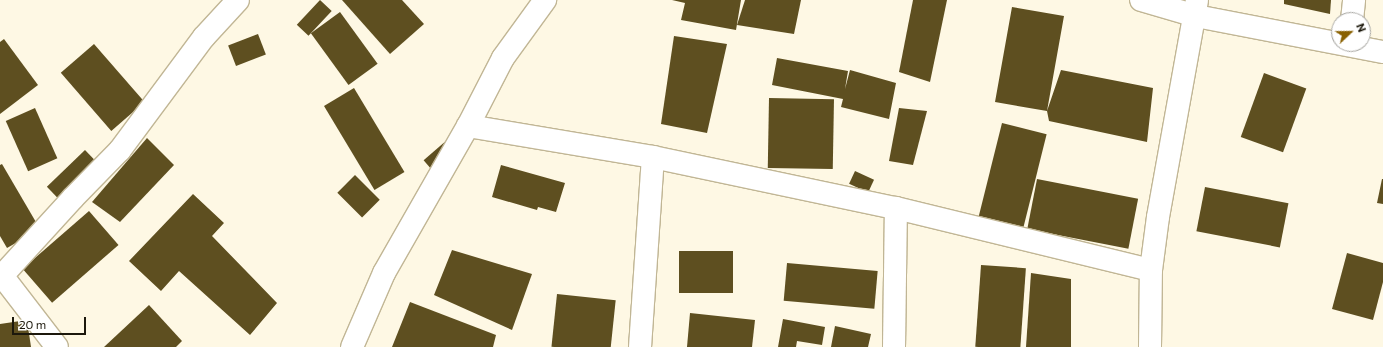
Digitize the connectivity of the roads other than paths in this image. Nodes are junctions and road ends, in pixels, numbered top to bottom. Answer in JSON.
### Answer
{"nodes":[{"id":1,"x":238,"y":0,"type":"edge"},
{"id":2,"x":545,"y":0,"type":"edge"},
{"id":3,"x":1141,"y":0,"type":"edge"},
{"id":4,"x":1354,"y":0,"type":"edge"},
{"id":5,"x":1197,"y":8,"type":"edge"},
{"id":6,"x":1353,"y":12,"type":"edge"},
{"id":7,"x":1331,"y":41,"type":"edge"},
{"id":8,"x":1371,"y":50,"type":"edge"},
{"id":9,"x":1383,"y":52,"type":"edge"},
{"id":10,"x":468,"y":126,"type":"junction"},
{"id":11,"x":653,"y":157,"type":"junction"},
{"id":12,"x":896,"y":208,"type":"junction"},
{"id":13,"x":1151,"y":270,"type":"junction"},
{"id":14,"x":1,"y":276,"type":"edge"},
{"id":15,"x":56,"y":347,"type":"edge"},
{"id":16,"x":352,"y":347,"type":"edge"},
{"id":17,"x":640,"y":347,"type":"edge"},
{"id":18,"x":894,"y":347,"type":"edge"},
{"id":19,"x":1150,"y":347,"type":"edge"}],
"edges":[{"from":1,"to":14,"type":"street"},
{"from":2,"to":10,"type":"street"},
{"from":3,"to":5,"type":"street"},
{"from":4,"to":6,"type":"street"},
{"from":5,"to":7,"type":"street"},
{"from":5,"to":13,"type":"street"},
{"from":8,"to":9,"type":"street"},
{"from":10,"to":11,"type":"street"},
{"from":10,"to":16,"type":"street"},
{"from":11,"to":12,"type":"street"},
{"from":11,"to":17,"type":"street"},
{"from":12,"to":13,"type":"street"},
{"from":12,"to":18,"type":"street"},
{"from":13,"to":19,"type":"street"},
{"from":14,"to":15,"type":"street"}]}
